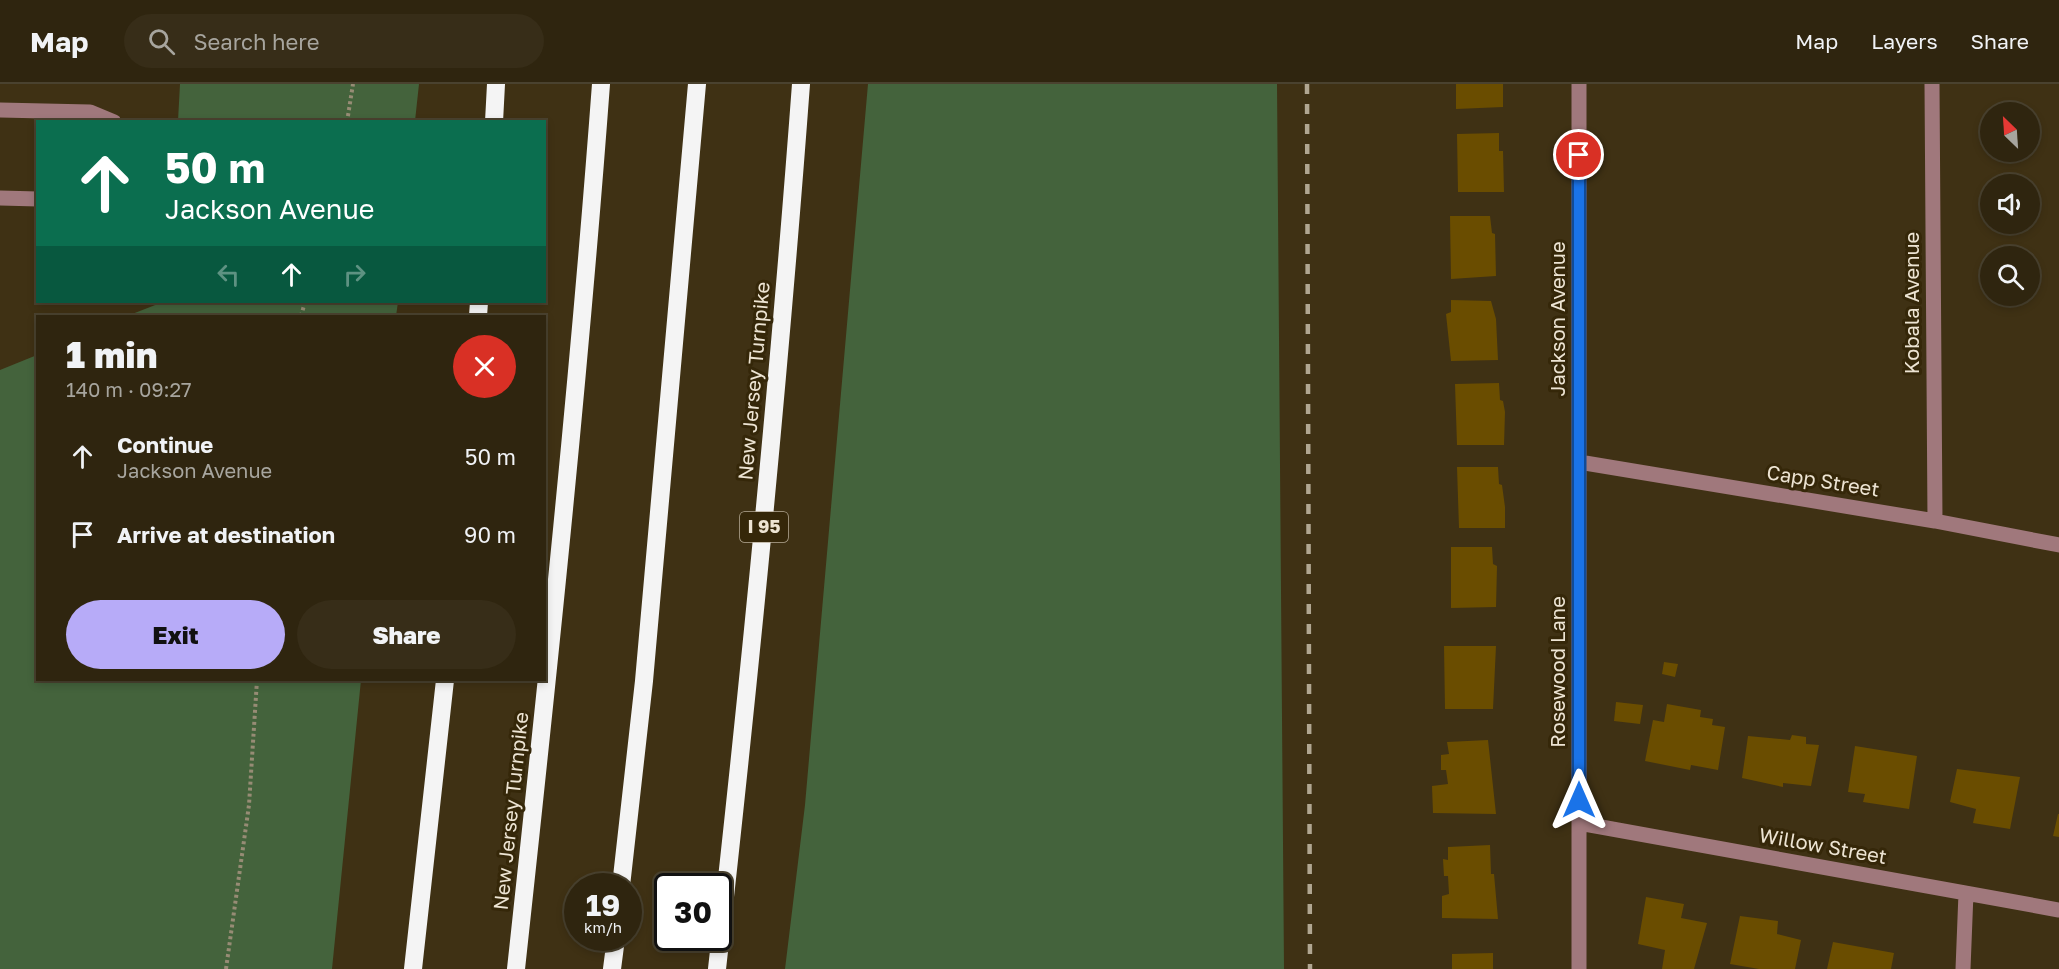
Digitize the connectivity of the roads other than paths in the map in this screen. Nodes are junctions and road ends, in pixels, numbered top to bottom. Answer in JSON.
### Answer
{"nodes":[{"id":1,"x":496,"y":84,"type":"edge"},
{"id":2,"x":602,"y":84,"type":"edge"},
{"id":3,"x":697,"y":84,"type":"edge"},
{"id":4,"x":801,"y":84,"type":"edge"},
{"id":5,"x":1579,"y":84,"type":"edge"},
{"id":6,"x":1932,"y":84,"type":"edge"},
{"id":7,"x":0,"y":110,"type":"edge"},
{"id":8,"x":109,"y":120,"type":"edge"},
{"id":9,"x":494,"y":120,"type":"edge"},
{"id":10,"x":0,"y":198,"type":"edge"},
{"id":11,"x":36,"y":199,"type":"edge"},
{"id":12,"x":1579,"y":462,"type":"junction"},
{"id":13,"x":1935,"y":521,"type":"junction"},
{"id":14,"x":2059,"y":546,"type":"edge"},
{"id":15,"x":1579,"y":554,"type":"joint"},
{"id":16,"x":445,"y":681,"type":"edge"},
{"id":17,"x":1579,"y":823,"type":"junction"},
{"id":18,"x":622,"y":873,"type":"edge"},
{"id":19,"x":1966,"y":893,"type":"junction"},
{"id":20,"x":2059,"y":910,"type":"edge"},
{"id":21,"x":614,"y":951,"type":"edge"},
{"id":22,"x":413,"y":969,"type":"edge"},
{"id":23,"x":516,"y":969,"type":"edge"},
{"id":24,"x":612,"y":969,"type":"edge"},
{"id":25,"x":717,"y":969,"type":"edge"},
{"id":26,"x":1579,"y":969,"type":"edge"},
{"id":27,"x":1963,"y":969,"type":"edge"}],
"edges":[{"from":1,"to":9,"type":"highway"},
{"from":2,"to":23,"type":"highway","name":"New Jersey Turnpike"},
{"from":3,"to":18,"type":"highway"},
{"from":4,"to":25,"type":"highway","name":"New Jersey Turnpike","number":"I 95"},
{"from":5,"to":12,"type":"street","name":"Jackson Avenue"},
{"from":6,"to":13,"type":"street","name":"Kobala Avenue"},
{"from":7,"to":8,"type":"street"},
{"from":10,"to":11,"type":"street"},
{"from":12,"to":13,"type":"street","name":"Capp Street"},
{"from":12,"to":15,"type":"street","name":"Jackson Avenue"},
{"from":13,"to":14,"type":"street","name":"Capp Street"},
{"from":15,"to":17,"type":"street","name":"Rosewood Lane"},
{"from":16,"to":22,"type":"highway"},
{"from":17,"to":19,"type":"street","name":"Willow Street"},
{"from":17,"to":26,"type":"street","name":"Rosewood Lane"},
{"from":19,"to":20,"type":"street","name":"Willow Street"},
{"from":19,"to":27,"type":"street"},
{"from":21,"to":24,"type":"highway"}]}
